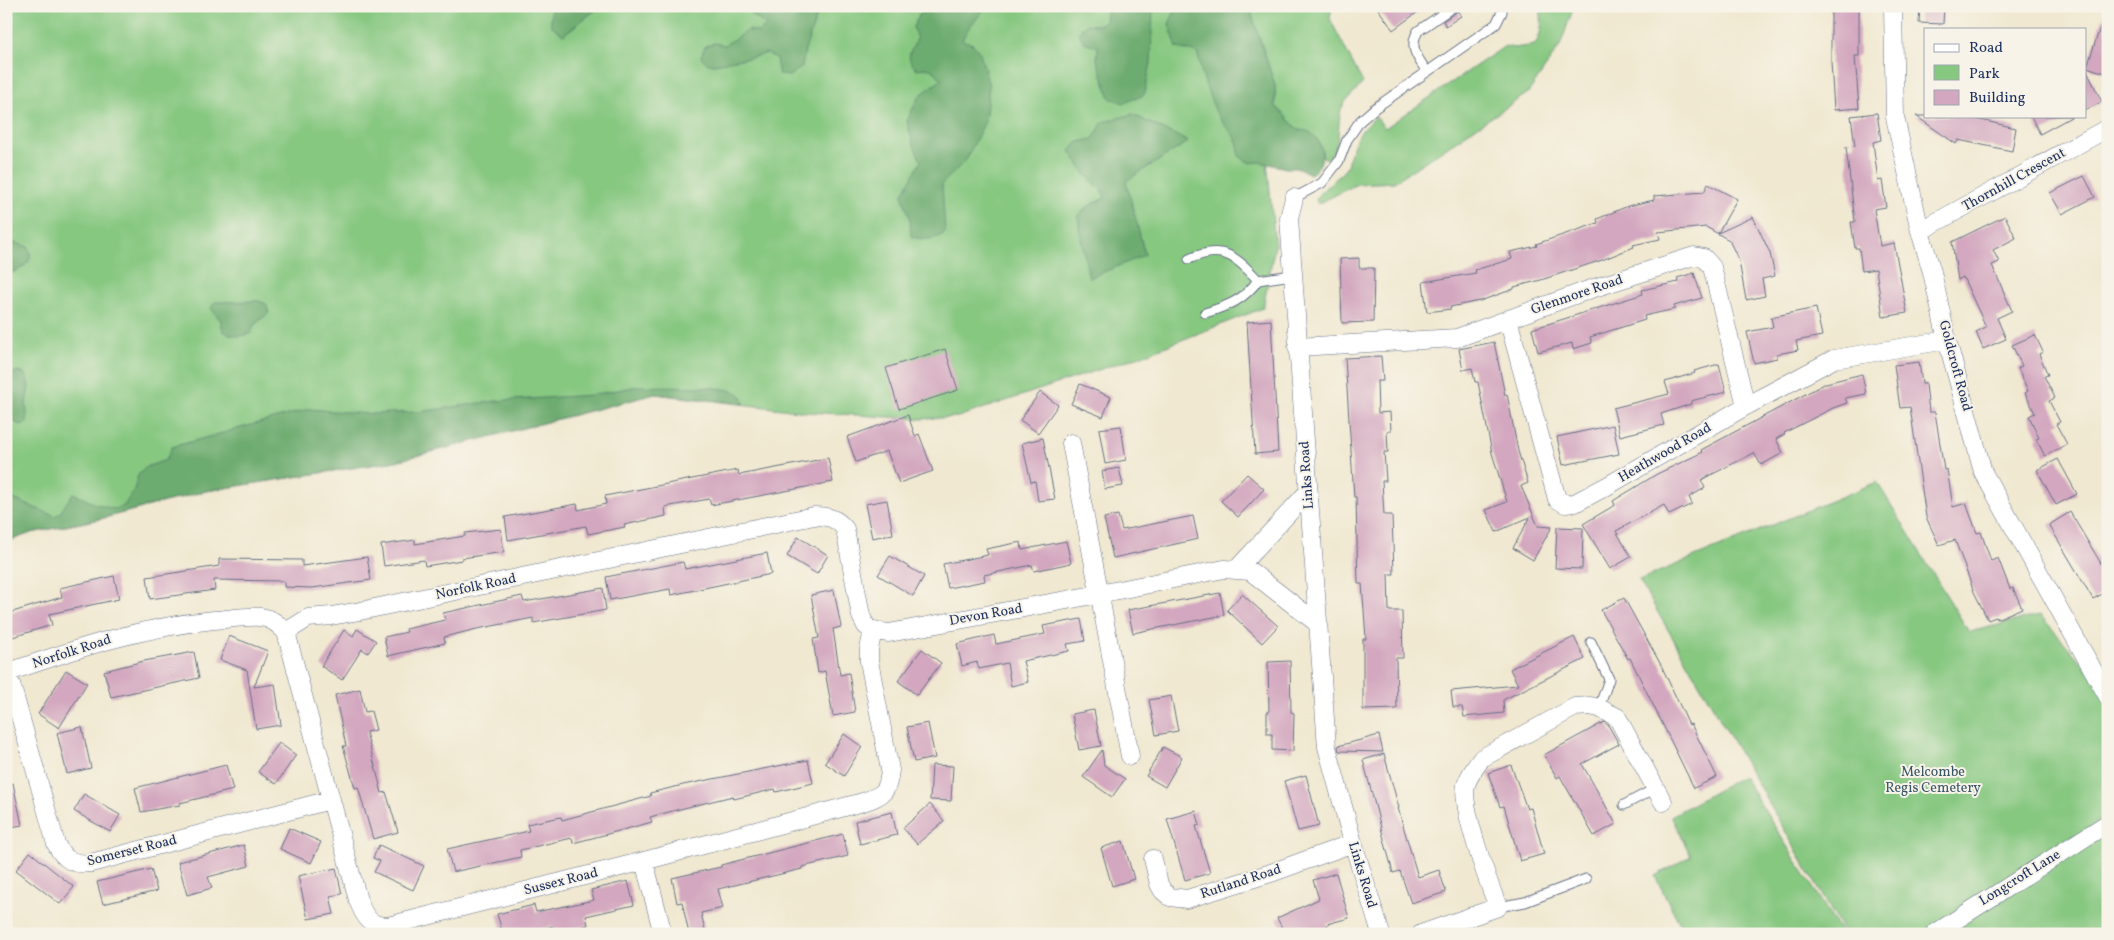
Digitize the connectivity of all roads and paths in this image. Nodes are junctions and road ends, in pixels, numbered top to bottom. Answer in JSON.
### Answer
{"nodes":[{"id":1,"x":1454,"y":6,"type":"edge"},
{"id":2,"x":1502,"y":6,"type":"edge"},
{"id":3,"x":1893,"y":6,"type":"edge"},
{"id":4,"x":1427,"y":72,"type":"junction"},
{"id":5,"x":2108,"y":128,"type":"edge"},
{"id":6,"x":1294,"y":198,"type":"joint"},
{"id":7,"x":1920,"y":231,"type":"junction"},
{"id":8,"x":1189,"y":259,"type":"dead end"},
{"id":9,"x":1292,"y":275,"type":"junction"},
{"id":10,"x":1258,"y":280,"type":"junction"},
{"id":11,"x":1205,"y":314,"type":"dead end"},
{"id":12,"x":1508,"y":319,"type":"junction"},
{"id":13,"x":1947,"y":340,"type":"junction"},
{"id":14,"x":1297,"y":347,"type":"junction"},
{"id":15,"x":1746,"y":406,"type":"junction"},
{"id":16,"x":1071,"y":443,"type":"dead end"},
{"id":17,"x":1308,"y":492,"type":"junction"},
{"id":18,"x":1237,"y":569,"type":"junction"},
{"id":19,"x":1100,"y":594,"type":"junction"},
{"id":20,"x":1316,"y":623,"type":"junction"},
{"id":21,"x":873,"y":631,"type":"junction"},
{"id":22,"x":286,"y":632,"type":"junction"},
{"id":23,"x":1591,"y":642,"type":"dead end"},
{"id":24,"x":7,"y":673,"type":"edge"},
{"id":25,"x":2105,"y":686,"type":"edge"},
{"id":26,"x":1599,"y":708,"type":"junction"},
{"id":27,"x":1130,"y":756,"type":"dead end"},
{"id":28,"x":1659,"y":795,"type":"joint"},
{"id":29,"x":330,"y":800,"type":"junction"},
{"id":30,"x":1624,"y":805,"type":"dead end"},
{"id":31,"x":2108,"y":823,"type":"edge"},
{"id":32,"x":1353,"y":844,"type":"junction"},
{"id":33,"x":1153,"y":859,"type":"dead end"},
{"id":34,"x":644,"y":861,"type":"junction"},
{"id":35,"x":1586,"y":879,"type":"dead end"},
{"id":36,"x":1498,"y":907,"type":"junction"},
{"id":37,"x":368,"y":929,"type":"edge"},
{"id":38,"x":662,"y":934,"type":"edge"},
{"id":39,"x":1381,"y":934,"type":"edge"},
{"id":40,"x":1421,"y":934,"type":"edge"},
{"id":41,"x":1934,"y":934,"type":"edge"}],
"edges":[{"from":1,"to":4,"type":"lane"},
{"from":2,"to":4,"type":"lane","name":"Links Road"},
{"from":3,"to":7,"type":"street","name":"Goldcroft Road"},
{"from":4,"to":6,"type":"lane","name":"Links Road"},
{"from":5,"to":7,"type":"street","name":"Thornhill Crescent"},
{"from":6,"to":9,"type":"street","name":"Links Road"},
{"from":7,"to":13,"type":"street","name":"Goldcroft Road"},
{"from":8,"to":10,"type":"lane"},
{"from":9,"to":10,"type":"lane"},
{"from":9,"to":14,"type":"street","name":"Links Road"},
{"from":10,"to":11,"type":"lane"},
{"from":12,"to":14,"type":"street","name":"Glenmore Road"},
{"from":12,"to":15,"type":"street","name":"Glenmore Road"},
{"from":12,"to":15,"type":"street","name":"Heathwood Road"},
{"from":13,"to":15,"type":"street","name":"Heathwood Road"},
{"from":13,"to":25,"type":"street","name":"Goldcroft Road"},
{"from":14,"to":17,"type":"street","name":"Links Road"},
{"from":16,"to":19,"type":"street"},
{"from":17,"to":18,"type":"street"},
{"from":17,"to":20,"type":"street","name":"Links Road"},
{"from":18,"to":19,"type":"street","name":"Devon Road"},
{"from":18,"to":20,"type":"street","name":"Devon Road"},
{"from":19,"to":21,"type":"street","name":"Devon Road"},
{"from":19,"to":27,"type":"street"},
{"from":20,"to":32,"type":"street","name":"Links Road"},
{"from":21,"to":22,"type":"street","name":"Norfolk Road"},
{"from":21,"to":34,"type":"street","name":"Sussex Road"},
{"from":22,"to":24,"type":"street","name":"Norfolk Road"},
{"from":22,"to":29,"type":"street","name":"Sussex Road"},
{"from":23,"to":26,"type":"lane"},
{"from":24,"to":29,"type":"street","name":"Somerset Road"},
{"from":26,"to":28,"type":"street"},
{"from":26,"to":36,"type":"street"},
{"from":28,"to":30,"type":"lane"},
{"from":29,"to":37,"type":"street","name":"Sussex Road"},
{"from":31,"to":41,"type":"street","name":"Longcroft Lane"},
{"from":32,"to":33,"type":"street","name":"Rutland Road"},
{"from":32,"to":39,"type":"street","name":"Links Road"},
{"from":34,"to":37,"type":"street","name":"Sussex Road"},
{"from":34,"to":38,"type":"street"},
{"from":35,"to":36,"type":"lane"},
{"from":36,"to":40,"type":"street"}]}
